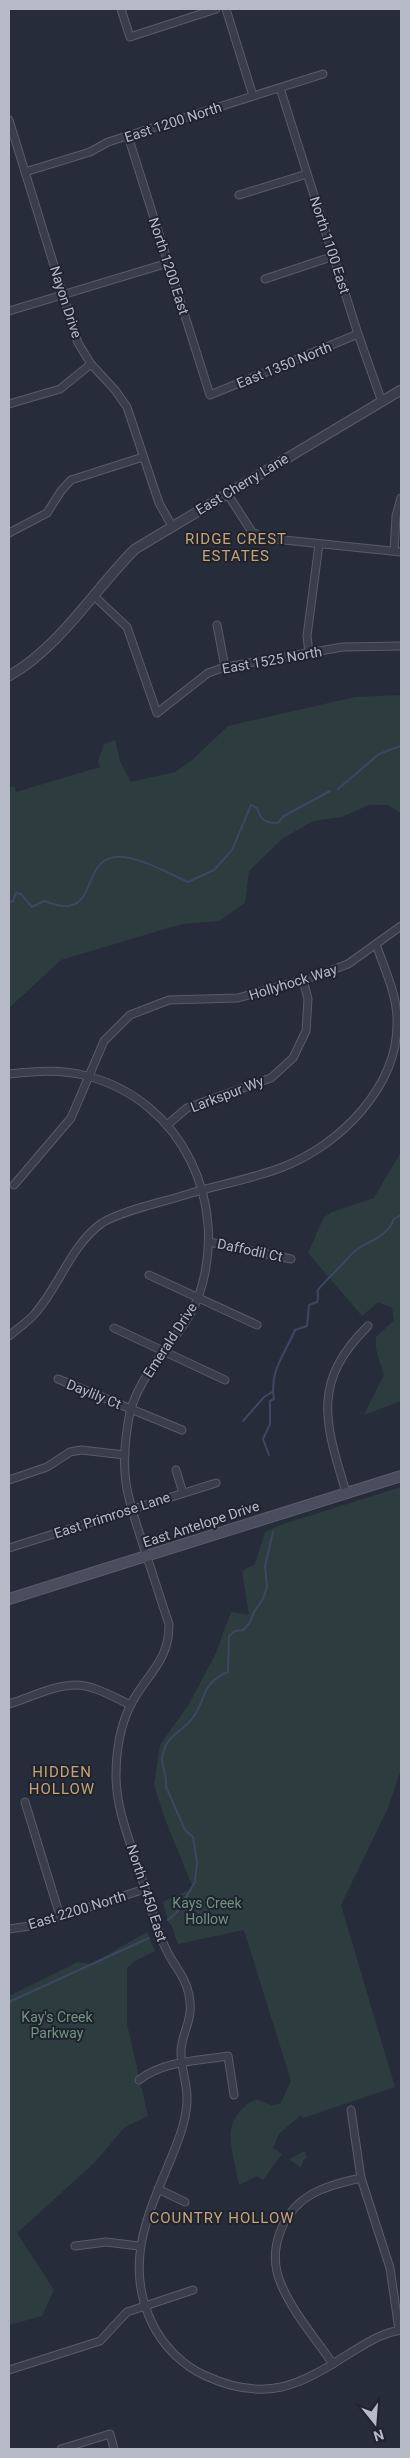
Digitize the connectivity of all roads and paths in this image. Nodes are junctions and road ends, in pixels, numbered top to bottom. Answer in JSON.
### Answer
{"nodes":[{"id":1,"x":121,"y":9,"type":"edge"},
{"id":2,"x":216,"y":9,"type":"edge"},
{"id":3,"x":226,"y":9,"type":"edge"},
{"id":4,"x":323,"y":74,"type":"dead end"},
{"id":5,"x":280,"y":88,"type":"junction"},
{"id":6,"x":253,"y":96,"type":"junction"},
{"id":7,"x":9,"y":120,"type":"edge"},
{"id":8,"x":128,"y":136,"type":"junction"},
{"id":9,"x":25,"y":172,"type":"junction"},
{"id":10,"x":307,"y":174,"type":"junction"},
{"id":11,"x":240,"y":195,"type":"dead end"},
{"id":12,"x":334,"y":256,"type":"junction"},
{"id":13,"x":168,"y":263,"type":"junction"},
{"id":14,"x":265,"y":279,"type":"dead end"},
{"id":15,"x":63,"y":295,"type":"junction"},
{"id":16,"x":9,"y":311,"type":"edge"},
{"id":17,"x":358,"y":334,"type":"junction"},
{"id":18,"x":91,"y":364,"type":"junction"},
{"id":19,"x":401,"y":390,"type":"edge"},
{"id":20,"x":210,"y":395,"type":"joint"},
{"id":21,"x":382,"y":402,"type":"junction"},
{"id":22,"x":9,"y":404,"type":"edge"},
{"id":23,"x":143,"y":457,"type":"junction"},
{"id":24,"x":227,"y":493,"type":"junction"},
{"id":25,"x":401,"y":498,"type":"edge"},
{"id":26,"x":172,"y":526,"type":"junction"},
{"id":27,"x":9,"y":533,"type":"edge"},
{"id":28,"x":319,"y":544,"type":"junction"},
{"id":29,"x":398,"y":552,"type":"edge"},
{"id":30,"x":93,"y":595,"type":"junction"},
{"id":31,"x":217,"y":625,"type":"dead end"},
{"id":32,"x":401,"y":646,"type":"edge"},
{"id":33,"x":309,"y":653,"type":"junction"},
{"id":34,"x":225,"y":667,"type":"junction"},
{"id":35,"x":9,"y":676,"type":"edge"},
{"id":36,"x":401,"y":926,"type":"edge"},
{"id":37,"x":376,"y":944,"type":"junction"},
{"id":38,"x":303,"y":980,"type":"junction"},
{"id":39,"x":9,"y":1074,"type":"edge"},
{"id":40,"x":89,"y":1076,"type":"junction"},
{"id":41,"x":167,"y":1125,"type":"junction"},
{"id":42,"x":14,"y":1186,"type":"dead end"},
{"id":43,"x":202,"y":1189,"type":"junction"},
{"id":44,"x":209,"y":1242,"type":"junction"},
{"id":45,"x":291,"y":1259,"type":"dead end"},
{"id":46,"x":149,"y":1276,"type":"dead end"},
{"id":47,"x":198,"y":1297,"type":"junction"},
{"id":48,"x":257,"y":1325,"type":"dead end"},
{"id":49,"x":368,"y":1326,"type":"dead end"},
{"id":50,"x":114,"y":1328,"type":"dead end"},
{"id":51,"x":9,"y":1336,"type":"edge"},
{"id":52,"x":163,"y":1350,"type":"junction"},
{"id":53,"x":58,"y":1379,"type":"dead end"},
{"id":54,"x":225,"y":1380,"type":"dead end"},
{"id":55,"x":131,"y":1408,"type":"junction"},
{"id":56,"x":182,"y":1430,"type":"dead end"},
{"id":57,"x":125,"y":1455,"type":"junction"},
{"id":58,"x":176,"y":1470,"type":"dead end"},
{"id":59,"x":401,"y":1476,"type":"edge"},
{"id":60,"x":9,"y":1480,"type":"edge"},
{"id":61,"x":216,"y":1482,"type":"dead end"},
{"id":62,"x":346,"y":1492,"type":"junction"},
{"id":63,"x":183,"y":1493,"type":"junction"},
{"id":64,"x":132,"y":1509,"type":"junction"},
{"id":65,"x":9,"y":1548,"type":"edge"},
{"id":66,"x":147,"y":1555,"type":"junction"},
{"id":67,"x":9,"y":1599,"type":"edge"},
{"id":68,"x":9,"y":1704,"type":"edge"},
{"id":69,"x":131,"y":1705,"type":"junction"},
{"id":70,"x":25,"y":1802,"type":"dead end"},
{"id":71,"x":145,"y":1889,"type":"junction"},
{"id":72,"x":60,"y":1916,"type":"junction"},
{"id":73,"x":9,"y":1929,"type":"edge"},
{"id":74,"x":182,"y":2063,"type":"junction"},
{"id":75,"x":139,"y":2080,"type":"dead end"},
{"id":76,"x":234,"y":2095,"type":"dead end"},
{"id":77,"x":351,"y":2110,"type":"dead end"},
{"id":78,"x":361,"y":2178,"type":"junction"},
{"id":79,"x":158,"y":2189,"type":"junction"},
{"id":80,"x":185,"y":2202,"type":"dead end"},
{"id":81,"x":75,"y":2246,"type":"dead end"},
{"id":82,"x":140,"y":2246,"type":"junction"},
{"id":83,"x":193,"y":2290,"type":"dead end"},
{"id":84,"x":144,"y":2306,"type":"junction"},
{"id":85,"x":400,"y":2330,"type":"edge"},
{"id":86,"x":333,"y":2364,"type":"junction"},
{"id":87,"x":9,"y":2370,"type":"edge"},
{"id":88,"x":61,"y":2449,"type":"edge"},
{"id":89,"x":114,"y":2449,"type":"edge"}],
"edges":[{"from":1,"to":2,"type":"street"},
{"from":3,"to":6,"type":"street"},
{"from":4,"to":5,"type":"street","name":"East 1200 North"},
{"from":5,"to":6,"type":"street","name":"East 1200 North"},
{"from":5,"to":10,"type":"street","name":"North 1100 East"},
{"from":6,"to":8,"type":"street","name":"East 1200 North"},
{"from":7,"to":9,"type":"street","name":"Nayon Drive"},
{"from":8,"to":9,"type":"street","name":"East 1200 North"},
{"from":8,"to":13,"type":"street","name":"North 1200 East"},
{"from":9,"to":15,"type":"street","name":"Nayon Drive"},
{"from":10,"to":11,"type":"street"},
{"from":10,"to":12,"type":"street","name":"North 1100 East"},
{"from":12,"to":14,"type":"street"},
{"from":12,"to":17,"type":"street","name":"North 1100 East"},
{"from":13,"to":15,"type":"street"},
{"from":13,"to":20,"type":"street","name":"North 1200 East"},
{"from":15,"to":16,"type":"street"},
{"from":15,"to":18,"type":"street","name":"Nayon Drive"},
{"from":17,"to":20,"type":"street","name":"East 1350 North"},
{"from":17,"to":21,"type":"street","name":"North 1100 East"},
{"from":18,"to":22,"type":"street"},
{"from":18,"to":23,"type":"street","name":"Nayon Drive"},
{"from":19,"to":21,"type":"street","name":"East Cherry Lane"},
{"from":21,"to":24,"type":"street","name":"East Cherry Lane"},
{"from":23,"to":26,"type":"street","name":"Nayon Drive"},
{"from":23,"to":27,"type":"street"},
{"from":24,"to":26,"type":"street","name":"East Cherry Lane"},
{"from":24,"to":28,"type":"street"},
{"from":25,"to":29,"type":"street"},
{"from":26,"to":30,"type":"street","name":"East Cherry Lane"},
{"from":28,"to":29,"type":"street"},
{"from":28,"to":33,"type":"street"},
{"from":30,"to":34,"type":"street","name":"East 1525 North"},
{"from":30,"to":35,"type":"street","name":"East Cherry Lane"},
{"from":31,"to":34,"type":"street"},
{"from":32,"to":33,"type":"street","name":"East 1525 North"},
{"from":33,"to":34,"type":"street","name":"East 1525 North"},
{"from":36,"to":37,"type":"street","name":"Hollyhock Way"},
{"from":37,"to":38,"type":"street","name":"Hollyhock Way"},
{"from":37,"to":43,"type":"street"},
{"from":38,"to":40,"type":"street","name":"Hollyhock Way"},
{"from":38,"to":41,"type":"street","name":"Larkspur Wy"},
{"from":39,"to":40,"type":"street","name":"Emerald Drive"},
{"from":40,"to":41,"type":"street","name":"Emerald Drive"},
{"from":40,"to":42,"type":"street","name":"Hollyhock Way"},
{"from":41,"to":43,"type":"street","name":"Emerald Drive"},
{"from":43,"to":44,"type":"street","name":"Emerald Drive"},
{"from":43,"to":51,"type":"street"},
{"from":44,"to":45,"type":"street","name":"Daffodil Ct"},
{"from":44,"to":47,"type":"street","name":"Emerald Drive"},
{"from":46,"to":47,"type":"street"},
{"from":47,"to":48,"type":"street"},
{"from":47,"to":52,"type":"street","name":"Emerald Drive"},
{"from":49,"to":62,"type":"street"},
{"from":50,"to":52,"type":"street"},
{"from":52,"to":54,"type":"street"},
{"from":52,"to":55,"type":"street","name":"Emerald Drive"},
{"from":53,"to":55,"type":"street","name":"Daylily Ct"},
{"from":55,"to":56,"type":"street","name":"Daylily Ct"},
{"from":55,"to":57,"type":"street","name":"Emerald Drive"},
{"from":57,"to":60,"type":"street"},
{"from":57,"to":64,"type":"street","name":"Emerald Drive"},
{"from":58,"to":63,"type":"street"},
{"from":59,"to":62,"type":"main road","name":"East Antelope Drive"},
{"from":61,"to":63,"type":"street","name":"East Primrose Lane"},
{"from":62,"to":66,"type":"main road","name":"East Antelope Drive"},
{"from":63,"to":64,"type":"street","name":"East Primrose Lane"},
{"from":64,"to":65,"type":"street","name":"East Primrose Lane"},
{"from":64,"to":66,"type":"street","name":"Emerald Drive"},
{"from":66,"to":67,"type":"main road","name":"East Antelope Drive"},
{"from":66,"to":69,"type":"street","name":"North 1450 East"},
{"from":68,"to":69,"type":"street"},
{"from":69,"to":71,"type":"street","name":"North 1450 East"},
{"from":70,"to":72,"type":"street"},
{"from":71,"to":72,"type":"street","name":"East 2200 North"},
{"from":71,"to":74,"type":"street","name":"North 1450 East"},
{"from":72,"to":73,"type":"street","name":"East 2200 North"},
{"from":74,"to":75,"type":"street"},
{"from":74,"to":76,"type":"street"},
{"from":74,"to":79,"type":"street","name":"North 1450 East"},
{"from":77,"to":78,"type":"street"},
{"from":78,"to":85,"type":"street"},
{"from":78,"to":86,"type":"street"},
{"from":79,"to":80,"type":"street"},
{"from":79,"to":82,"type":"street","name":"North 1450 East"},
{"from":81,"to":82,"type":"street"},
{"from":82,"to":84,"type":"street","name":"North 1450 East"},
{"from":83,"to":84,"type":"street"},
{"from":84,"to":86,"type":"street","name":"North 1450 East"},
{"from":84,"to":87,"type":"street"},
{"from":85,"to":86,"type":"street","name":"North 1450 East"},
{"from":88,"to":89,"type":"street"}]}
